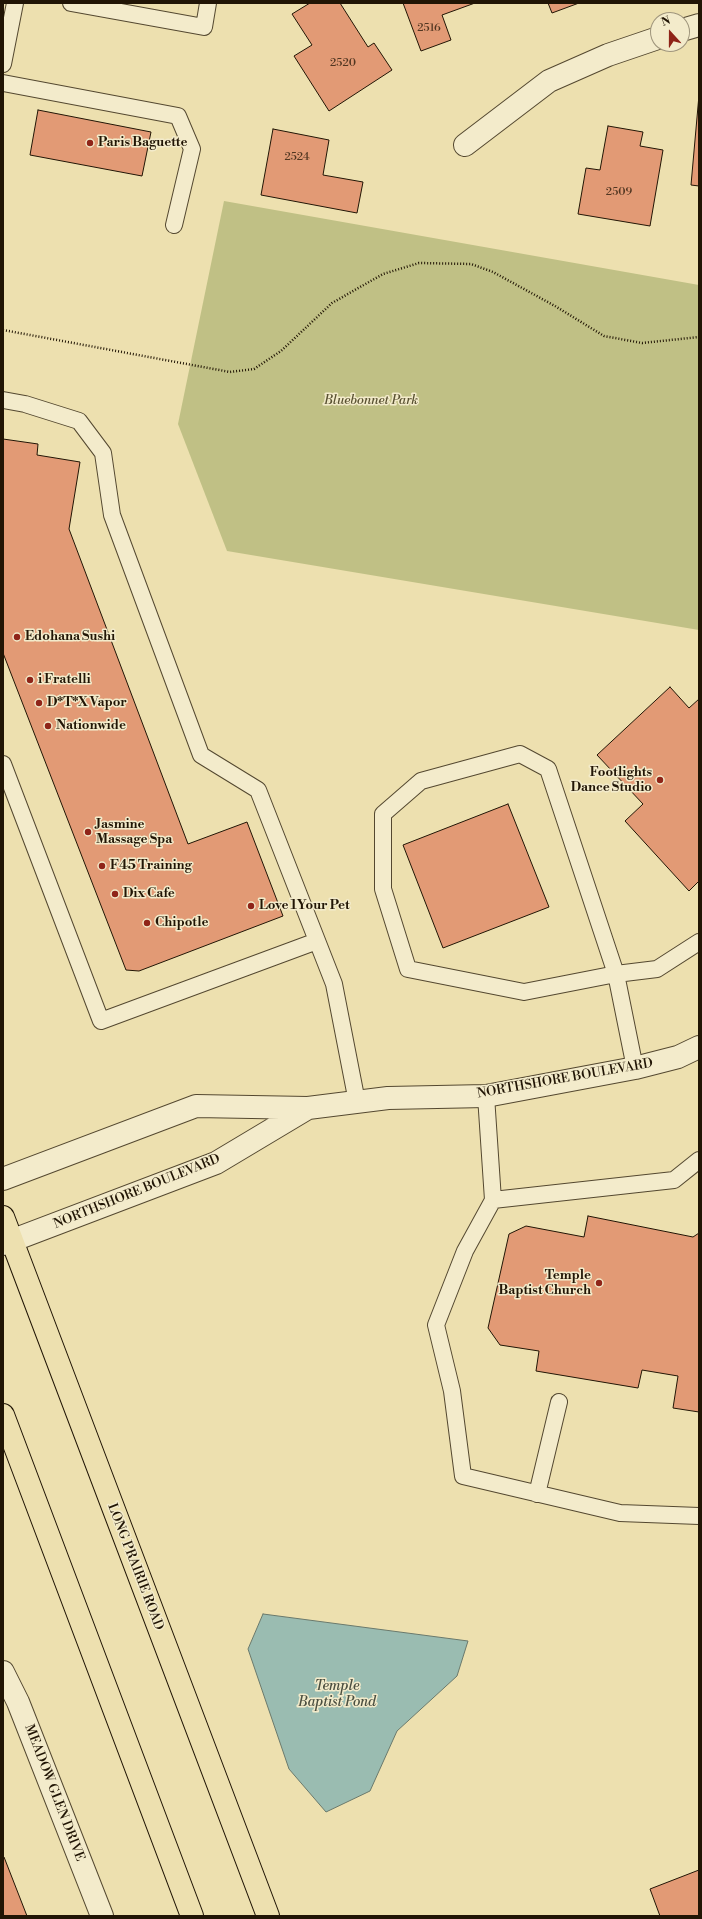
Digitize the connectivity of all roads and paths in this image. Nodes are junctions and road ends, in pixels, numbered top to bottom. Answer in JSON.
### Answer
{"nodes":[{"id":1,"x":15,"y":3,"type":"edge"},
{"id":2,"x":71,"y":3,"type":"edge"},
{"id":3,"x":208,"y":3,"type":"edge"},
{"id":4,"x":650,"y":41,"type":"edge"},
{"id":5,"x":3,"y":64,"type":"edge"},
{"id":6,"x":3,"y":83,"type":"edge"},
{"id":7,"x":465,"y":145,"type":"dead end"},
{"id":8,"x":174,"y":225,"type":"dead end"},
{"id":9,"x":3,"y":330,"type":"edge"},
{"id":10,"x":699,"y":337,"type":"edge"},
{"id":11,"x":3,"y":400,"type":"edge"},
{"id":12,"x":3,"y":764,"type":"edge"},
{"id":13,"x":317,"y":941,"type":"junction"},
{"id":14,"x":699,"y":942,"type":"edge"},
{"id":15,"x":616,"y":974,"type":"junction"},
{"id":16,"x":699,"y":1048,"type":"edge"},
{"id":17,"x":635,"y":1068,"type":"junction"},
{"id":18,"x":486,"y":1096,"type":"junction"},
{"id":19,"x":357,"y":1102,"type":"junction"},
{"id":20,"x":308,"y":1108,"type":"junction"},
{"id":21,"x":699,"y":1160,"type":"edge"},
{"id":22,"x":3,"y":1179,"type":"edge"},
{"id":23,"x":493,"y":1200,"type":"junction"},
{"id":24,"x":3,"y":1217,"type":"edge"},
{"id":25,"x":7,"y":1242,"type":"edge"},
{"id":26,"x":559,"y":1402,"type":"dead end"},
{"id":27,"x":3,"y":1415,"type":"edge"},
{"id":28,"x":537,"y":1494,"type":"junction"},
{"id":29,"x":699,"y":1516,"type":"edge"},
{"id":30,"x":3,"y":1672,"type":"edge"},
{"id":31,"x":102,"y":1916,"type":"edge"},
{"id":32,"x":192,"y":1916,"type":"edge"},
{"id":33,"x":268,"y":1916,"type":"edge"}],
"edges":[{"from":1,"to":5,"type":"lane"},
{"from":2,"to":3,"type":"lane"},
{"from":4,"to":7,"type":"street"},
{"from":6,"to":8,"type":"lane"},
{"from":9,"to":10,"type":"path"},
{"from":11,"to":13,"type":"lane"},
{"from":12,"to":13,"type":"lane"},
{"from":13,"to":19,"type":"lane"},
{"from":14,"to":15,"type":"lane"},
{"from":15,"to":15,"type":"lane"},
{"from":15,"to":17,"type":"lane"},
{"from":16,"to":17,"type":"street","name":"NORTHSHORE BOULEVARD"},
{"from":17,"to":18,"type":"street","name":"NORTHSHORE BOULEVARD"},
{"from":18,"to":19,"type":"street","name":"NORTHSHORE BOULEVARD"},
{"from":18,"to":23,"type":"lane"},
{"from":19,"to":20,"type":"street","name":"NORTHSHORE BOULEVARD"},
{"from":20,"to":22,"type":"street","name":"NORTHSHORE BOULEVARD"},
{"from":20,"to":25,"type":"street","name":"NORTHSHORE BOULEVARD"},
{"from":21,"to":23,"type":"lane"},
{"from":23,"to":28,"type":"lane"},
{"from":24,"to":25,"type":"main road","name":"LONG PRAIRIE ROAD"},
{"from":25,"to":33,"type":"main road","name":"LONG PRAIRIE ROAD"},
{"from":26,"to":28,"type":"lane"},
{"from":27,"to":32,"type":"main road"},
{"from":28,"to":29,"type":"lane"},
{"from":30,"to":31,"type":"street","name":"MEADOW GLEN DRIVE"}]}
